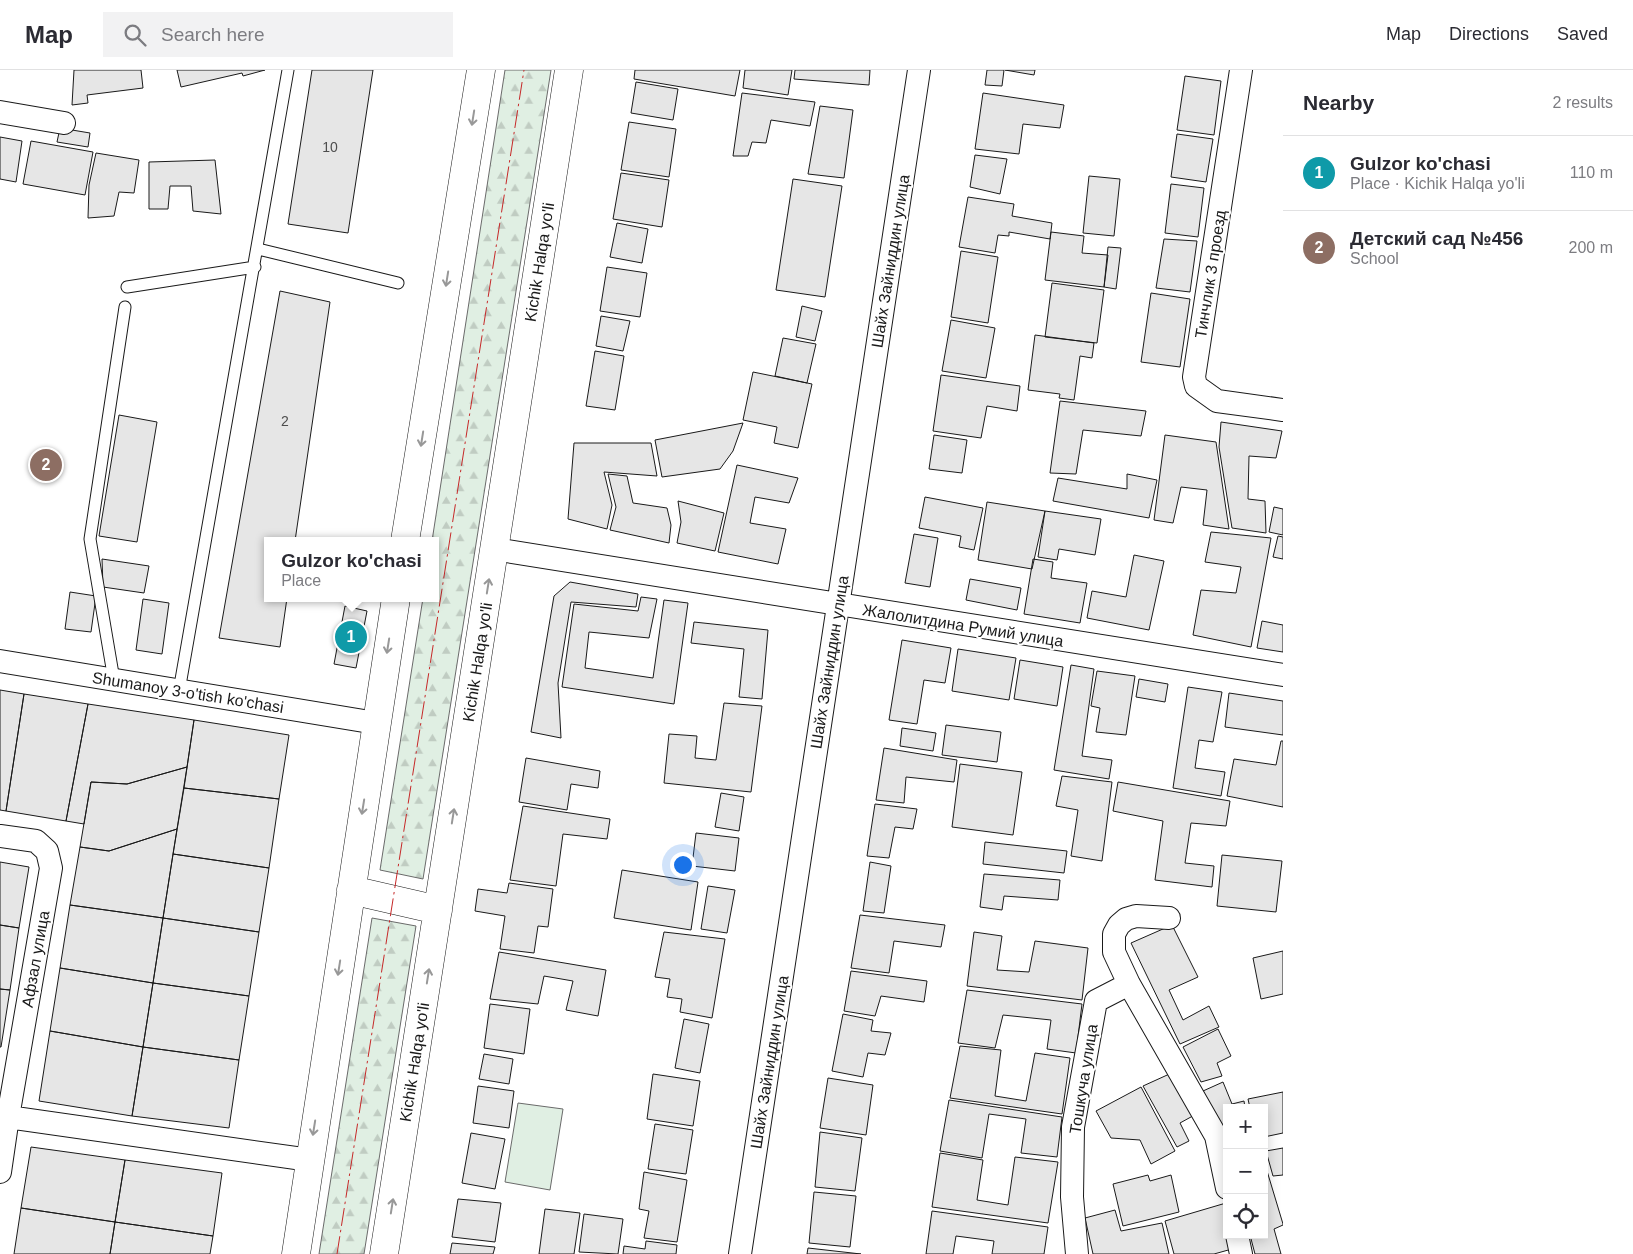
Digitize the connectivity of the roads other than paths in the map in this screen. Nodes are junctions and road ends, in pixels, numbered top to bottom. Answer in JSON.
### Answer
{"nodes":[{"id":1,"x":288,"y":70,"type":"edge"},
{"id":2,"x":481,"y":70,"type":"edge"},
{"id":3,"x":569,"y":70,"type":"edge"},
{"id":4,"x":919,"y":70,"type":"edge"},
{"id":5,"x":1241,"y":70,"type":"edge"},
{"id":6,"x":0,"y":112,"type":"edge"},
{"id":7,"x":64,"y":123,"type":"dead end"},
{"id":8,"x":258,"y":249,"type":"junction"},
{"id":9,"x":255,"y":267,"type":"junction"},
{"id":10,"x":398,"y":284,"type":"dead end"},
{"id":11,"x":127,"y":287,"type":"dead end"},
{"id":12,"x":126,"y":306,"type":"dead end"},
{"id":13,"x":1283,"y":410,"type":"edge"},
{"id":14,"x":406,"y":537,"type":"edge"},
{"id":15,"x":494,"y":549,"type":"junction"},
{"id":16,"x":395,"y":602,"type":"edge"},
{"id":17,"x":837,"y":605,"type":"junction"},
{"id":18,"x":0,"y":661,"type":"edge"},
{"id":19,"x":1283,"y":675,"type":"edge"},
{"id":20,"x":114,"y":680,"type":"junction"},
{"id":21,"x":179,"y":690,"type":"junction"},
{"id":22,"x":376,"y":723,"type":"junction"},
{"id":23,"x":0,"y":836,"type":"edge"},
{"id":24,"x":351,"y":890,"type":"junction"},
{"id":25,"x":438,"y":910,"type":"junction"},
{"id":26,"x":1169,"y":918,"type":"dead end"},
{"id":27,"x":1130,"y":984,"type":"junction"},
{"id":28,"x":8,"y":1117,"type":"junction"},
{"id":29,"x":310,"y":1160,"type":"junction"},
{"id":30,"x":1223,"y":1169,"type":"edge"},
{"id":31,"x":0,"y":1172,"type":"edge"},
{"id":32,"x":1238,"y":1239,"type":"edge"},
{"id":33,"x":296,"y":1254,"type":"edge"},
{"id":34,"x":384,"y":1254,"type":"edge"},
{"id":35,"x":740,"y":1254,"type":"edge"},
{"id":36,"x":1077,"y":1254,"type":"edge"},
{"id":37,"x":1241,"y":1254,"type":"edge"}],
"edges":[{"from":1,"to":8,"type":"lane"},
{"from":2,"to":14,"type":"highway","one_way":true},
{"from":3,"to":15,"type":"highway","name":"Kichik Halqa yo'li"},
{"from":4,"to":17,"type":"street","name":"Шайх Зайниддин улица"},
{"from":5,"to":13,"type":"street","name":"Тинчлик 3 проезд"},
{"from":6,"to":7,"type":"street"},
{"from":8,"to":9,"type":"lane"},
{"from":8,"to":10,"type":"lane"},
{"from":9,"to":11,"type":"lane"},
{"from":9,"to":21,"type":"lane"},
{"from":12,"to":20,"type":"lane"},
{"from":15,"to":17,"type":"street","name":"Жалолитдина Румий улица"},
{"from":25,"to":15,"type":"highway","name":"Kichik Halqa yo'li","one_way":true},
{"from":16,"to":22,"type":"highway","one_way":true},
{"from":17,"to":19,"type":"street","name":"Жалолитдина Румий улица"},
{"from":17,"to":35,"type":"street","name":"Шайх Зайниддин улица"},
{"from":18,"to":20,"type":"street","name":"Shumanoy 3-o'tish ko'chasi"},
{"from":20,"to":21,"type":"street","name":"Shumanoy 3-o'tish ko'chasi"},
{"from":21,"to":22,"type":"street","name":"Shumanoy 3-o'tish ko'chasi"},
{"from":22,"to":24,"type":"highway","one_way":true},
{"from":23,"to":28,"type":"street","name":"Афзал улица"},
{"from":24,"to":25,"type":"highway"},
{"from":24,"to":29,"type":"highway","one_way":true},
{"from":34,"to":25,"type":"highway","name":"Kichik Halqa yo'li","one_way":true},
{"from":26,"to":27,"type":"street"},
{"from":27,"to":30,"type":"street"},
{"from":27,"to":36,"type":"street","name":"Тошкуча улица"},
{"from":28,"to":29,"type":"street"},
{"from":28,"to":31,"type":"street","name":"Афзал улица"},
{"from":29,"to":33,"type":"highway"},
{"from":32,"to":37,"type":"street"}]}
